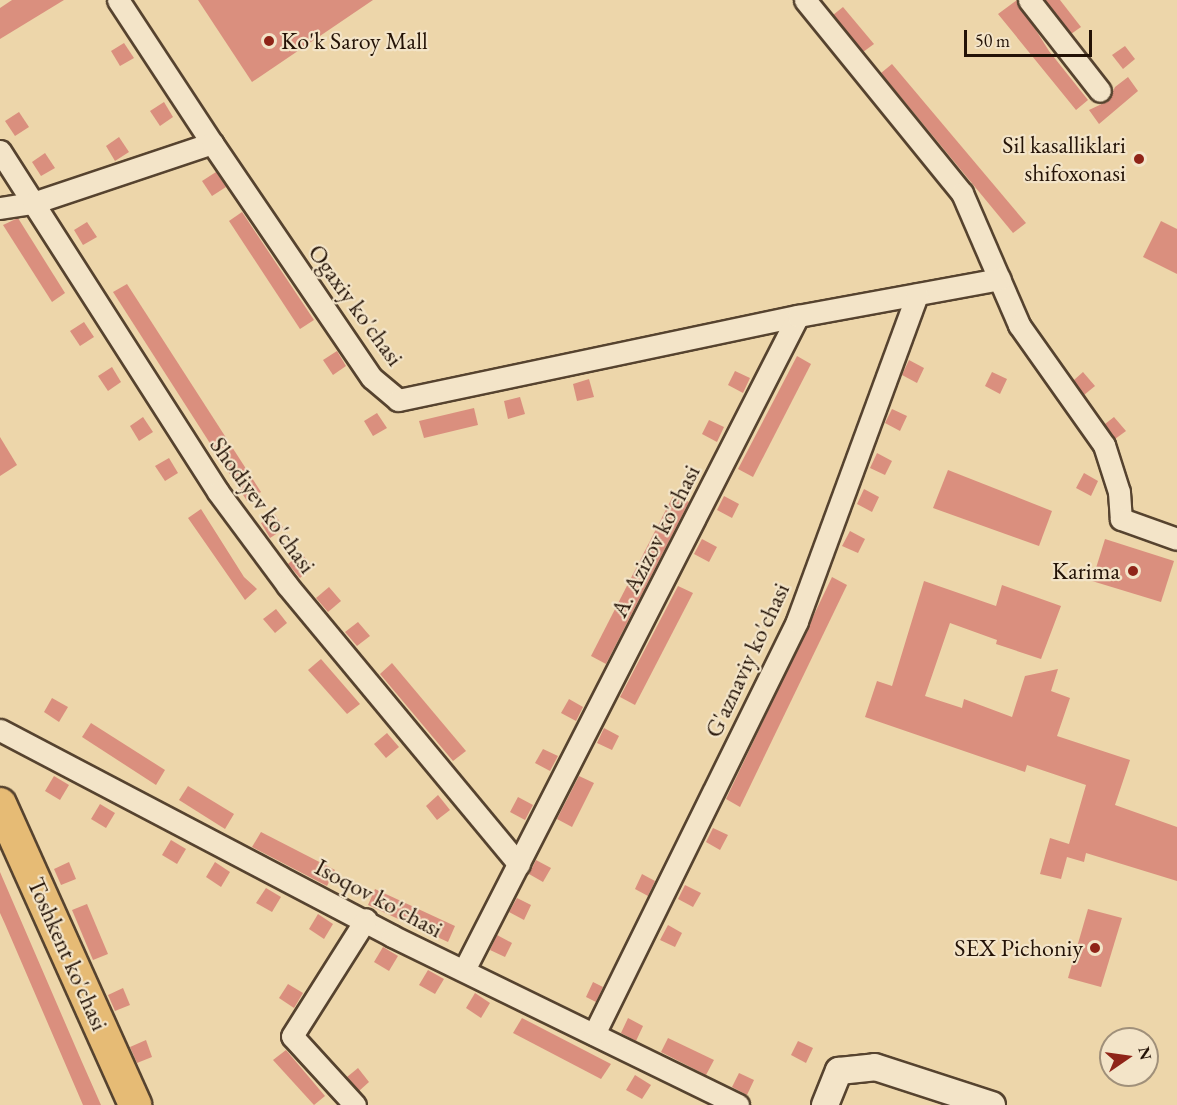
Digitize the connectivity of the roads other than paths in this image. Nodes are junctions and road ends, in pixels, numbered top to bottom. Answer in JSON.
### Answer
{"nodes":[{"id":1,"x":118,"y":0,"type":"edge"},
{"id":2,"x":805,"y":0,"type":"edge"},
{"id":3,"x":1029,"y":0,"type":"edge"},
{"id":4,"x":1100,"y":91,"type":"dead end"},
{"id":5,"x":212,"y":143,"type":"junction"},
{"id":6,"x":0,"y":151,"type":"edge"},
{"id":7,"x":33,"y":203,"type":"junction"},
{"id":8,"x":0,"y":208,"type":"edge"},
{"id":9,"x":1000,"y":279,"type":"junction"},
{"id":10,"x":917,"y":294,"type":"junction"},
{"id":11,"x":798,"y":316,"type":"junction"},
{"id":12,"x":1177,"y":539,"type":"edge"},
{"id":13,"x":0,"y":730,"type":"edge"},
{"id":14,"x":0,"y":804,"type":"edge"},
{"id":15,"x":519,"y":864,"type":"junction"},
{"id":16,"x":366,"y":919,"type":"junction"},
{"id":17,"x":464,"y":970,"type":"junction"},
{"id":18,"x":594,"y":1034,"type":"junction"},
{"id":19,"x":983,"y":1104,"type":"edge"},
{"id":20,"x":135,"y":1105,"type":"edge"},
{"id":21,"x":354,"y":1105,"type":"edge"},
{"id":22,"x":738,"y":1105,"type":"edge"},
{"id":23,"x":825,"y":1105,"type":"edge"}],
"edges":[{"from":1,"to":5,"type":"street"},
{"from":2,"to":9,"type":"street"},
{"from":3,"to":4,"type":"street"},
{"from":5,"to":7,"type":"street"},
{"from":5,"to":11,"type":"street","name":"Ogaxiy ko'chasi"},
{"from":6,"to":7,"type":"street","name":"Shodiyev ko'chasi"},
{"from":7,"to":8,"type":"street"},
{"from":7,"to":15,"type":"street","name":"Shodiyev ko'chasi"},
{"from":9,"to":10,"type":"street"},
{"from":9,"to":12,"type":"street"},
{"from":10,"to":11,"type":"street"},
{"from":10,"to":18,"type":"street","name":"G'aznaviy ko'chasi"},
{"from":11,"to":15,"type":"street","name":"A. Azizov ko'chasi"},
{"from":13,"to":16,"type":"street","name":"Isoqov ko'chasi"},
{"from":14,"to":20,"type":"main road","name":"Toshkent ko'chasi"},
{"from":15,"to":17,"type":"street","name":"A. Azizov ko'chasi"},
{"from":16,"to":17,"type":"street","name":"Isoqov ko'chasi"},
{"from":16,"to":21,"type":"street"},
{"from":17,"to":18,"type":"street","name":"Isoqov ko'chasi"},
{"from":18,"to":22,"type":"street","name":"Isoqov ko'chasi"},
{"from":19,"to":23,"type":"street"}]}
